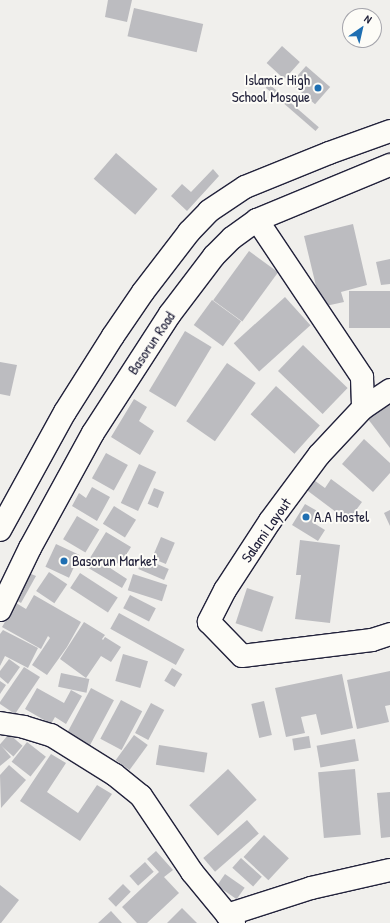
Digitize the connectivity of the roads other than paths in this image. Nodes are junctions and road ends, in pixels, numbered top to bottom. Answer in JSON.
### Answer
{"nodes":[{"id":1,"x":390,"y":131,"type":"edge"},
{"id":2,"x":329,"y":153,"type":"junction"},
{"id":3,"x":390,"y":165,"type":"edge"},
{"id":4,"x":343,"y":183,"type":"junction"},
{"id":5,"x":256,"y":220,"type":"junction"},
{"id":6,"x":390,"y":390,"type":"edge"},
{"id":7,"x":363,"y":408,"type":"junction"},
{"id":8,"x":0,"y":530,"type":"edge"},
{"id":9,"x":0,"y":610,"type":"edge"},
{"id":10,"x":390,"y":634,"type":"edge"},
{"id":11,"x":0,"y":723,"type":"edge"},
{"id":12,"x":390,"y":870,"type":"edge"},
{"id":13,"x":230,"y":919,"type":"edge"}],
"edges":[{"from":1,"to":2,"type":"main road"},
{"from":2,"to":4,"type":"main road"},
{"from":2,"to":8,"type":"main road"},
{"from":3,"to":4,"type":"main road","name":"Basorun Road"},
{"from":4,"to":5,"type":"main road","name":"Basorun Road"},
{"from":5,"to":7,"type":"main road"},
{"from":5,"to":9,"type":"main road","name":"Basorun Road"},
{"from":6,"to":7,"type":"main road","name":"Salami Layout"},
{"from":7,"to":10,"type":"main road","name":"Salami Layout"},
{"from":11,"to":13,"type":"main road"},
{"from":12,"to":13,"type":"main road"}]}
